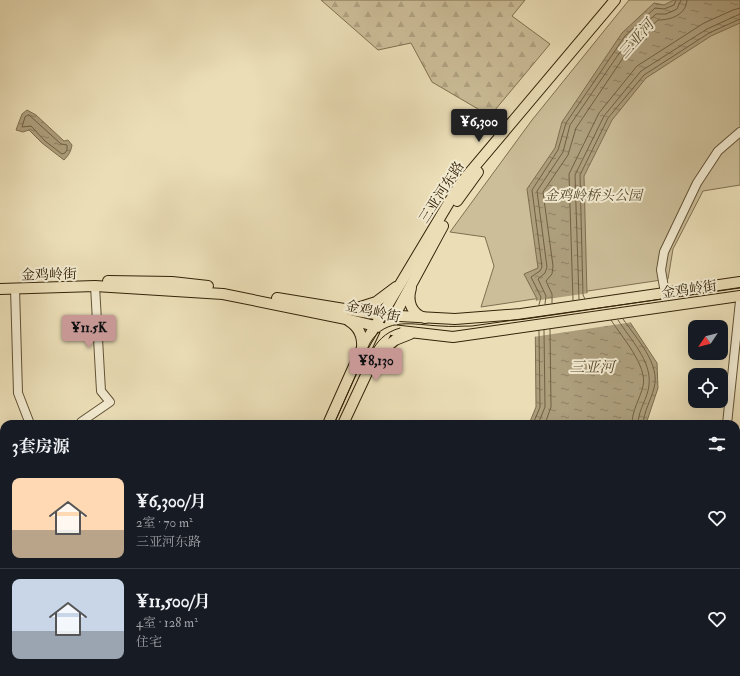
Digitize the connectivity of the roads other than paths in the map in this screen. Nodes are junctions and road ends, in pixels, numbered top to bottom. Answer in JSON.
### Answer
{"nodes":[{"id":1,"x":615,"y":0,"type":"edge"},
{"id":2,"x":623,"y":0,"type":"edge"},
{"id":3,"x":740,"y":132,"type":"edge"},
{"id":4,"x":410,"y":277,"type":"junction"},
{"id":5,"x":740,"y":282,"type":"edge"},
{"id":6,"x":0,"y":283,"type":"edge"},
{"id":7,"x":95,"y":286,"type":"junction"},
{"id":8,"x":15,"y":288,"type":"junction"},
{"id":9,"x":0,"y":289,"type":"edge"},
{"id":10,"x":665,"y":293,"type":"junction"},
{"id":11,"x":740,"y":296,"type":"edge"},
{"id":12,"x":740,"y":301,"type":"edge"},
{"id":13,"x":348,"y":314,"type":"junction"},
{"id":14,"x":382,"y":315,"type":"junction"},
{"id":15,"x":394,"y":316,"type":"junction"},
{"id":16,"x":429,"y":319,"type":"junction"},
{"id":17,"x":375,"y":326,"type":"junction"},
{"id":18,"x":388,"y":329,"type":"junction"},
{"id":19,"x":412,"y":334,"type":"junction"},
{"id":20,"x":362,"y":348,"type":"junction"},
{"id":21,"x":377,"y":355,"type":"junction"},
{"id":22,"x":28,"y":420,"type":"edge"},
{"id":23,"x":84,"y":420,"type":"edge"},
{"id":24,"x":330,"y":420,"type":"edge"},
{"id":25,"x":345,"y":420,"type":"edge"},
{"id":26,"x":727,"y":420,"type":"edge"}],
"edges":[{"from":1,"to":4,"type":"main road","name":"三亚河东路"},
{"from":2,"to":4,"type":"main road","name":"三亚河东路"},
{"from":3,"to":10,"type":"street"},
{"from":4,"to":13,"type":"main road"},
{"from":4,"to":14,"type":"main road","name":"三亚河东路"},
{"from":4,"to":15,"type":"main road","name":"三亚河东路"},
{"from":4,"to":16,"type":"main road"},
{"from":5,"to":10,"type":"main road","name":"金鸡岭街"},
{"from":6,"to":13,"type":"main road","name":"金鸡岭街"},
{"from":7,"to":8,"type":"main road","name":"金鸡岭街"},
{"from":7,"to":13,"type":"main road","name":"金鸡岭街"},
{"from":7,"to":23,"type":"street"},
{"from":8,"to":9,"type":"main road","name":"金鸡岭街"},
{"from":8,"to":22,"type":"street"},
{"from":10,"to":16,"type":"main road","name":"金鸡岭街"},
{"from":11,"to":19,"type":"main road","name":"金鸡岭街"},
{"from":12,"to":26,"type":"street"},
{"from":13,"to":14,"type":"main road","name":"金鸡岭街"},
{"from":13,"to":17,"type":"main road","name":"金鸡岭街"},
{"from":13,"to":20,"type":"main road"},
{"from":14,"to":15,"type":"main road","name":"金鸡岭街"},
{"from":14,"to":17,"type":"main road","name":"三亚河东路"},
{"from":15,"to":16,"type":"main road","name":"金鸡岭街"},
{"from":15,"to":18,"type":"main road","name":"三亚河东路"},
{"from":17,"to":18,"type":"main road","name":"金鸡岭街"},
{"from":17,"to":20,"type":"main road","name":"三亚河东路"},
{"from":18,"to":19,"type":"main road","name":"金鸡岭街"},
{"from":18,"to":21,"type":"main road","name":"三亚河东路"},
{"from":19,"to":21,"type":"main road"},
{"from":20,"to":24,"type":"main road","name":"三亚河东路"},
{"from":21,"to":25,"type":"main road","name":"三亚河东路"}]}
